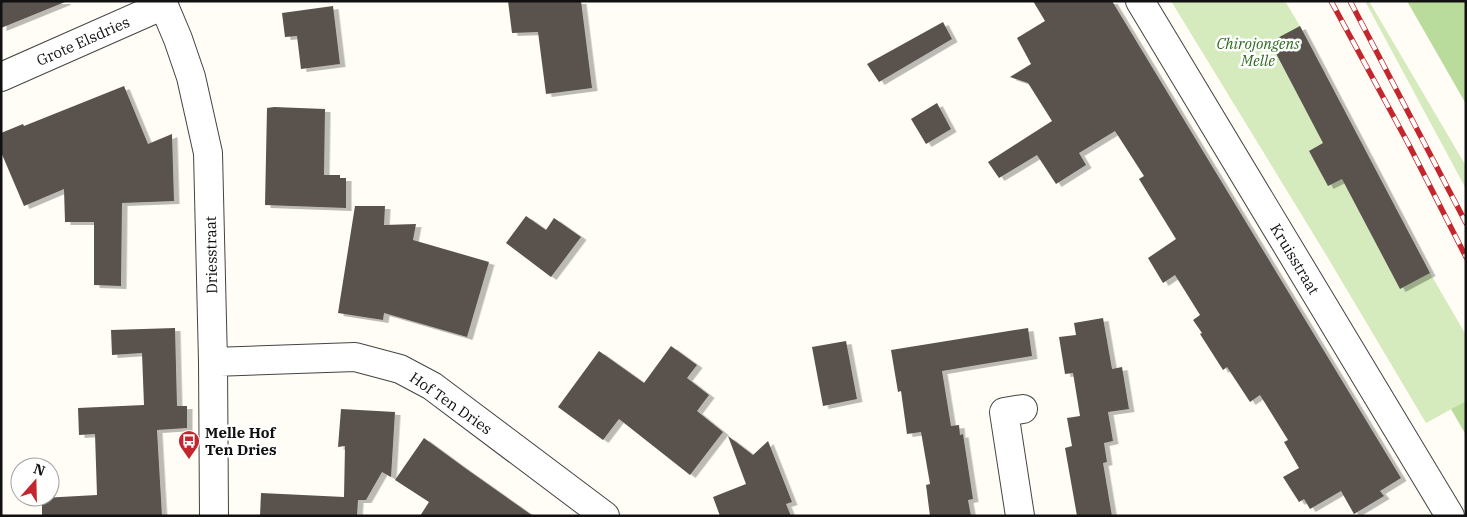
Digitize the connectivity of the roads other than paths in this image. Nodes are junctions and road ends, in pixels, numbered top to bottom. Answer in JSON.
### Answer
{"nodes":[{"id":1,"x":1140,"y":1,"type":"edge"},
{"id":2,"x":163,"y":3,"type":"edge"},
{"id":3,"x":1,"y":76,"type":"edge"},
{"id":4,"x":213,"y":362,"type":"junction"},
{"id":5,"x":1023,"y":409,"type":"dead end"},
{"id":6,"x":214,"y":516,"type":"edge"},
{"id":7,"x":605,"y":516,"type":"edge"},
{"id":8,"x":1020,"y":516,"type":"edge"},
{"id":9,"x":1450,"y":516,"type":"edge"}],
"edges":[{"from":1,"to":9,"type":"street","name":"Kruisstraat"},
{"from":2,"to":3,"type":"street","name":"Grote Elsdries"},
{"from":2,"to":4,"type":"street","name":"Driesstraat"},
{"from":4,"to":6,"type":"street","name":"Driesstraat"},
{"from":4,"to":7,"type":"street","name":"Hof Ten Dries"},
{"from":5,"to":8,"type":"street"}]}
